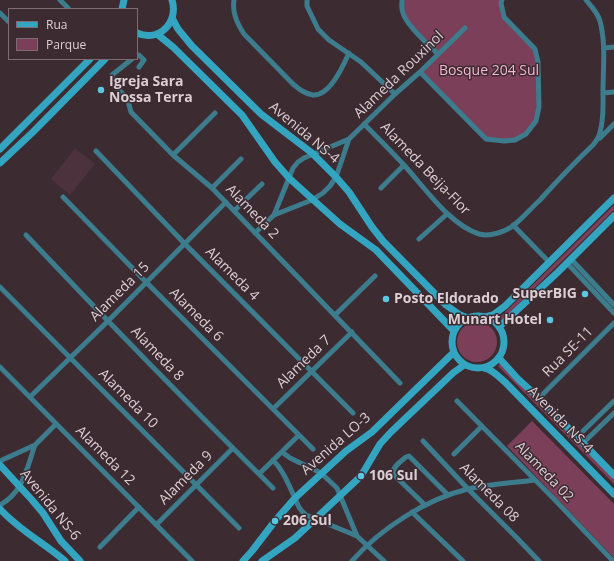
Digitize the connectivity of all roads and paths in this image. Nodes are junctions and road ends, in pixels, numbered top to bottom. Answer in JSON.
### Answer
{"nodes":[{"id":1,"x":60,"y":0,"type":"edge"},
{"id":2,"x":172,"y":0,"type":"edge"},
{"id":3,"x":234,"y":0,"type":"edge"},
{"id":4,"x":307,"y":0,"type":"edge"},
{"id":5,"x":402,"y":0,"type":"edge"},
{"id":6,"x":502,"y":0,"type":"edge"},
{"id":7,"x":586,"y":0,"type":"edge"},
{"id":8,"x":68,"y":8,"type":"dead end"},
{"id":9,"x":0,"y":12,"type":"edge"},
{"id":10,"x":172,"y":18,"type":"junction"},
{"id":11,"x":8,"y":21,"type":"edge"},
{"id":12,"x":465,"y":28,"type":"dead end"},
{"id":13,"x":157,"y":34,"type":"junction"},
{"id":14,"x":138,"y":35,"type":"edge"},
{"id":15,"x":614,"y":46,"type":"edge"},
{"id":16,"x":604,"y":48,"type":"junction"},
{"id":17,"x":348,"y":53,"type":"junction"},
{"id":18,"x":438,"y":54,"type":"junction"},
{"id":19,"x":138,"y":55,"type":"edge"},
{"id":20,"x":89,"y":60,"type":"edge"},
{"id":21,"x":104,"y":60,"type":"edge"},
{"id":22,"x":131,"y":60,"type":"edge"},
{"id":23,"x":138,"y":67,"type":"dead end"},
{"id":24,"x":420,"y":72,"type":"junction"},
{"id":25,"x":614,"y":92,"type":"edge"},
{"id":26,"x":603,"y":93,"type":"junction"},
{"id":27,"x":395,"y":94,"type":"junction"},
{"id":28,"x":215,"y":113,"type":"dead end"},
{"id":29,"x":364,"y":124,"type":"junction"},
{"id":30,"x":614,"y":124,"type":"edge"},
{"id":31,"x":349,"y":139,"type":"junction"},
{"id":32,"x":597,"y":140,"type":"junction"},
{"id":33,"x":0,"y":149,"type":"edge"},
{"id":34,"x":96,"y":151,"type":"dead end"},
{"id":35,"x":312,"y":154,"type":"junction"},
{"id":36,"x":173,"y":155,"type":"junction"},
{"id":37,"x":241,"y":159,"type":"dead end"},
{"id":38,"x":0,"y":163,"type":"edge"},
{"id":39,"x":404,"y":166,"type":"junction"},
{"id":40,"x":336,"y":177,"type":"junction"},
{"id":41,"x":289,"y":178,"type":"junction"},
{"id":42,"x":262,"y":184,"type":"dead end"},
{"id":43,"x":212,"y":188,"type":"junction"},
{"id":44,"x":381,"y":188,"type":"dead end"},
{"id":45,"x":63,"y":197,"type":"dead end"},
{"id":46,"x":614,"y":198,"type":"edge"},
{"id":47,"x":312,"y":200,"type":"junction"},
{"id":48,"x":226,"y":202,"type":"junction"},
{"id":49,"x":234,"y":211,"type":"junction"},
{"id":50,"x":448,"y":214,"type":"junction"},
{"id":51,"x":274,"y":215,"type":"junction"},
{"id":52,"x":614,"y":216,"type":"edge"},
{"id":53,"x":513,"y":226,"type":"junction"},
{"id":54,"x":255,"y":233,"type":"junction"},
{"id":55,"x":26,"y":235,"type":"dead end"},
{"id":56,"x":419,"y":239,"type":"dead end"},
{"id":57,"x":185,"y":244,"type":"junction"},
{"id":58,"x":569,"y":261,"type":"junction"},
{"id":59,"x":549,"y":262,"type":"junction"},
{"id":60,"x":375,"y":276,"type":"dead end"},
{"id":61,"x":146,"y":282,"type":"junction"},
{"id":62,"x":0,"y":287,"type":"edge"},
{"id":63,"x":614,"y":305,"type":"edge"},
{"id":64,"x":614,"y":313,"type":"edge"},
{"id":65,"x":335,"y":315,"type":"junction"},
{"id":66,"x":485,"y":317,"type":"junction"},
{"id":67,"x":468,"y":318,"type":"junction"},
{"id":68,"x":108,"y":321,"type":"junction"},
{"id":69,"x":614,"y":323,"type":"edge"},
{"id":70,"x":500,"y":327,"type":"junction"},
{"id":71,"x":454,"y":331,"type":"junction"},
{"id":72,"x":352,"y":332,"type":"junction"},
{"id":73,"x":453,"y":353,"type":"junction"},
{"id":74,"x":70,"y":358,"type":"junction"},
{"id":75,"x":499,"y":358,"type":"junction"},
{"id":76,"x":464,"y":365,"type":"junction"},
{"id":77,"x":0,"y":367,"type":"edge"},
{"id":78,"x":484,"y":368,"type":"junction"},
{"id":79,"x":313,"y":372,"type":"junction"},
{"id":80,"x":400,"y":383,"type":"dead end"},
{"id":81,"x":30,"y":397,"type":"junction"},
{"id":82,"x":539,"y":398,"type":"junction"},
{"id":83,"x":457,"y":401,"type":"dead end"},
{"id":84,"x":614,"y":402,"type":"edge"},
{"id":85,"x":273,"y":409,"type":"junction"},
{"id":86,"x":353,"y":413,"type":"dead end"},
{"id":87,"x":614,"y":413,"type":"edge"},
{"id":88,"x":56,"y":424,"type":"junction"},
{"id":89,"x":482,"y":426,"type":"junction"},
{"id":90,"x":299,"y":435,"type":"junction"},
{"id":91,"x":578,"y":437,"type":"junction"},
{"id":92,"x":423,"y":441,"type":"dead end"},
{"id":93,"x":583,"y":443,"type":"junction"},
{"id":94,"x":35,"y":445,"type":"junction"},
{"id":95,"x":232,"y":448,"type":"junction"},
{"id":96,"x":313,"y":449,"type":"dead end"},
{"id":97,"x":282,"y":452,"type":"junction"},
{"id":98,"x":454,"y":454,"type":"dead end"},
{"id":99,"x":273,"y":460,"type":"junction"},
{"id":100,"x":0,"y":461,"type":"edge"},
{"id":101,"x":0,"y":465,"type":"edge"},
{"id":102,"x":321,"y":473,"type":"junction"},
{"id":103,"x":259,"y":474,"type":"junction"},
{"id":104,"x":614,"y":475,"type":"edge"},
{"id":105,"x":535,"y":480,"type":"junction"},
{"id":106,"x":196,"y":486,"type":"junction"},
{"id":107,"x":20,"y":487,"type":"junction"},
{"id":108,"x":273,"y":488,"type":"dead end"},
{"id":109,"x":468,"y":489,"type":"junction"},
{"id":110,"x":614,"y":494,"type":"edge"},
{"id":111,"x":340,"y":495,"type":"junction"},
{"id":112,"x":448,"y":495,"type":"junction"},
{"id":113,"x":295,"y":498,"type":"junction"},
{"id":114,"x":0,"y":505,"type":"edge"},
{"id":115,"x":425,"y":505,"type":"junction"},
{"id":116,"x":139,"y":507,"type":"junction"},
{"id":117,"x":0,"y":509,"type":"edge"},
{"id":118,"x":412,"y":512,"type":"junction"},
{"id":119,"x":315,"y":519,"type":"junction"},
{"id":120,"x":156,"y":525,"type":"junction"},
{"id":121,"x":239,"y":528,"type":"dead end"},
{"id":122,"x":357,"y":536,"type":"junction"},
{"id":123,"x":367,"y":546,"type":"junction"},
{"id":124,"x":100,"y":547,"type":"dead end"},
{"id":125,"x":65,"y":561,"type":"edge"},
{"id":126,"x":80,"y":561,"type":"edge"},
{"id":127,"x":192,"y":561,"type":"edge"},
{"id":128,"x":243,"y":561,"type":"edge"},
{"id":129,"x":262,"y":561,"type":"edge"},
{"id":130,"x":352,"y":561,"type":"edge"},
{"id":131,"x":384,"y":561,"type":"edge"},
{"id":132,"x":463,"y":561,"type":"edge"},
{"id":133,"x":538,"y":561,"type":"edge"},
{"id":134,"x":613,"y":561,"type":"edge"}],
"edges":[{"from":1,"to":8,"type":"street"},
{"from":2,"to":10,"type":"street"},
{"from":3,"to":17,"type":"street"},
{"from":4,"to":17,"type":"street"},
{"from":5,"to":18,"type":"street"},
{"from":6,"to":24,"type":"street"},
{"from":7,"to":16,"type":"street","name":"Alameda Beija-Flor"},
{"from":9,"to":11,"type":"street"},
{"from":10,"to":13,"type":"street"},
{"from":10,"to":35,"type":"street","name":"Avenida NS-4"},
{"from":12,"to":18,"type":"street","name":"Alameda Rouxinol"},
{"from":13,"to":14,"type":"street"},
{"from":13,"to":41,"type":"street","name":"Avenida NS-4"},
{"from":15,"to":16,"type":"street"},
{"from":16,"to":26,"type":"street","name":"Alameda Beija-Flor"},
{"from":17,"to":27,"type":"street"},
{"from":18,"to":24,"type":"street","name":"Alameda Rouxinol"},
{"from":19,"to":23,"type":"street"},
{"from":20,"to":33,"type":"street"},
{"from":21,"to":38,"type":"street"},
{"from":22,"to":36,"type":"street","name":"Alameda 2"},
{"from":24,"to":27,"type":"street","name":"Alameda Rouxinol"},
{"from":25,"to":26,"type":"street"},
{"from":26,"to":32,"type":"street","name":"Alameda Beija-Flor"},
{"from":27,"to":29,"type":"street","name":"Alameda Rouxinol"},
{"from":28,"to":36,"type":"street"},
{"from":29,"to":31,"type":"street","name":"Alameda Rouxinol"},
{"from":29,"to":39,"type":"street","name":"Alameda Beija-Flor"},
{"from":30,"to":32,"type":"street"},
{"from":31,"to":35,"type":"street"},
{"from":31,"to":40,"type":"street"},
{"from":32,"to":53,"type":"street","name":"Alameda Beija-Flor"},
{"from":34,"to":57,"type":"street","name":"Alameda 4"},
{"from":35,"to":40,"type":"street","name":"Avenida NS-4"},
{"from":35,"to":41,"type":"street"},
{"from":36,"to":43,"type":"street","name":"Alameda 2"},
{"from":37,"to":43,"type":"street"},
{"from":39,"to":44,"type":"street"},
{"from":39,"to":50,"type":"street","name":"Alameda Beija-Flor"},
{"from":40,"to":47,"type":"street"},
{"from":40,"to":67,"type":"street","name":"Avenida NS-4"},
{"from":41,"to":47,"type":"street","name":"Avenida NS-4"},
{"from":41,"to":51,"type":"street"},
{"from":42,"to":49,"type":"street"},
{"from":43,"to":48,"type":"street","name":"Alameda 2"},
{"from":45,"to":61,"type":"street","name":"Alameda 6"},
{"from":46,"to":59,"type":"street"},
{"from":47,"to":51,"type":"street"},
{"from":47,"to":71,"type":"street","name":"Avenida NS-4"},
{"from":48,"to":49,"type":"street","name":"Alameda 2"},
{"from":48,"to":57,"type":"street","name":"Alameda 15"},
{"from":49,"to":54,"type":"street","name":"Alameda 2"},
{"from":50,"to":53,"type":"street","name":"Alameda Beija-Flor"},
{"from":50,"to":56,"type":"street"},
{"from":51,"to":54,"type":"street"},
{"from":52,"to":58,"type":"street"},
{"from":53,"to":59,"type":"street"},
{"from":54,"to":65,"type":"street","name":"Alameda 2"},
{"from":55,"to":68,"type":"street","name":"Alameda 8"},
{"from":57,"to":61,"type":"street","name":"Alameda 15"},
{"from":57,"to":79,"type":"street","name":"Alameda 4"},
{"from":58,"to":63,"type":"street"},
{"from":58,"to":64,"type":"street"},
{"from":58,"to":70,"type":"street"},
{"from":59,"to":66,"type":"street"},
{"from":60,"to":65,"type":"street"},
{"from":61,"to":68,"type":"street","name":"Alameda 15"},
{"from":61,"to":85,"type":"street","name":"Alameda 6"},
{"from":62,"to":74,"type":"street","name":"Alameda 10"},
{"from":65,"to":72,"type":"street","name":"Alameda 2"},
{"from":66,"to":67,"type":"street"},
{"from":66,"to":70,"type":"street"},
{"from":67,"to":71,"type":"street"},
{"from":68,"to":74,"type":"street","name":"Alameda 15"},
{"from":68,"to":95,"type":"street","name":"Alameda 8"},
{"from":69,"to":82,"type":"street","name":"Rua SE-11"},
{"from":70,"to":75,"type":"street"},
{"from":71,"to":73,"type":"street"},
{"from":72,"to":79,"type":"street","name":"Alameda 7"},
{"from":72,"to":80,"type":"street","name":"Alameda 2"},
{"from":73,"to":76,"type":"street"},
{"from":73,"to":102,"type":"street","name":"Avenida LO-3"},
{"from":74,"to":81,"type":"street","name":"Alameda 15"},
{"from":74,"to":106,"type":"street","name":"Alameda 10"},
{"from":75,"to":78,"type":"street"},
{"from":75,"to":82,"type":"street","name":"Avenida NS-4"},
{"from":76,"to":78,"type":"street"},
{"from":76,"to":111,"type":"street","name":"Avenida LO-3"},
{"from":77,"to":81,"type":"street","name":"Alameda 12"},
{"from":78,"to":110,"type":"street","name":"Avenida NS-4"},
{"from":79,"to":85,"type":"street","name":"Alameda 7"},
{"from":79,"to":86,"type":"street","name":"Alameda 4"},
{"from":81,"to":88,"type":"street","name":"Alameda 12"},
{"from":82,"to":91,"type":"street","name":"Avenida NS-4"},
{"from":83,"to":89,"type":"street","name":"Alameda 02"},
{"from":84,"to":91,"type":"street"},
{"from":85,"to":90,"type":"street","name":"Alameda 6"},
{"from":87,"to":93,"type":"street"},
{"from":88,"to":94,"type":"street"},
{"from":88,"to":116,"type":"street","name":"Alameda 12"},
{"from":89,"to":98,"type":"street"},
{"from":89,"to":105,"type":"street","name":"Alameda 02"},
{"from":90,"to":96,"type":"street","name":"Alameda 6"},
{"from":90,"to":97,"type":"street"},
{"from":91,"to":93,"type":"street","name":"Avenida NS-4"},
{"from":92,"to":109,"type":"street","name":"Alameda 08"},
{"from":93,"to":104,"type":"street","name":"Avenida NS-4"},
{"from":94,"to":100,"type":"street"},
{"from":94,"to":107,"type":"street"},
{"from":95,"to":103,"type":"street","name":"Alameda 8"},
{"from":95,"to":106,"type":"street","name":"Alameda 9"},
{"from":97,"to":99,"type":"street"},
{"from":97,"to":102,"type":"street"},
{"from":99,"to":103,"type":"street"},
{"from":99,"to":113,"type":"street"},
{"from":101,"to":107,"type":"street","name":"Avenida NS-6"},
{"from":102,"to":111,"type":"street"},
{"from":102,"to":113,"type":"street","name":"Avenida LO-3"},
{"from":103,"to":108,"type":"street","name":"Alameda 8"},
{"from":105,"to":109,"type":"street"},
{"from":105,"to":134,"type":"street","name":"Alameda 02"},
{"from":106,"to":120,"type":"street","name":"Alameda 9"},
{"from":106,"to":121,"type":"street","name":"Alameda 10"},
{"from":107,"to":114,"type":"street"},
{"from":107,"to":126,"type":"street","name":"Avenida NS-6"},
{"from":109,"to":112,"type":"street"},
{"from":109,"to":133,"type":"street","name":"Alameda 08"},
{"from":111,"to":119,"type":"street","name":"Avenida LO-3"},
{"from":111,"to":122,"type":"street"},
{"from":112,"to":115,"type":"street"},
{"from":112,"to":115,"type":"street"},
{"from":113,"to":119,"type":"street"},
{"from":113,"to":128,"type":"street","name":"Avenida LO-3"},
{"from":115,"to":118,"type":"street"},
{"from":116,"to":120,"type":"street","name":"Alameda 12"},
{"from":116,"to":124,"type":"street"},
{"from":117,"to":125,"type":"street","name":"Avenida NS-6"},
{"from":118,"to":123,"type":"street"},
{"from":118,"to":132,"type":"street"},
{"from":119,"to":122,"type":"street"},
{"from":119,"to":129,"type":"street","name":"Avenida LO-3"},
{"from":120,"to":127,"type":"street","name":"Alameda 12"},
{"from":122,"to":123,"type":"street"},
{"from":123,"to":130,"type":"street"},
{"from":123,"to":131,"type":"street"}]}
